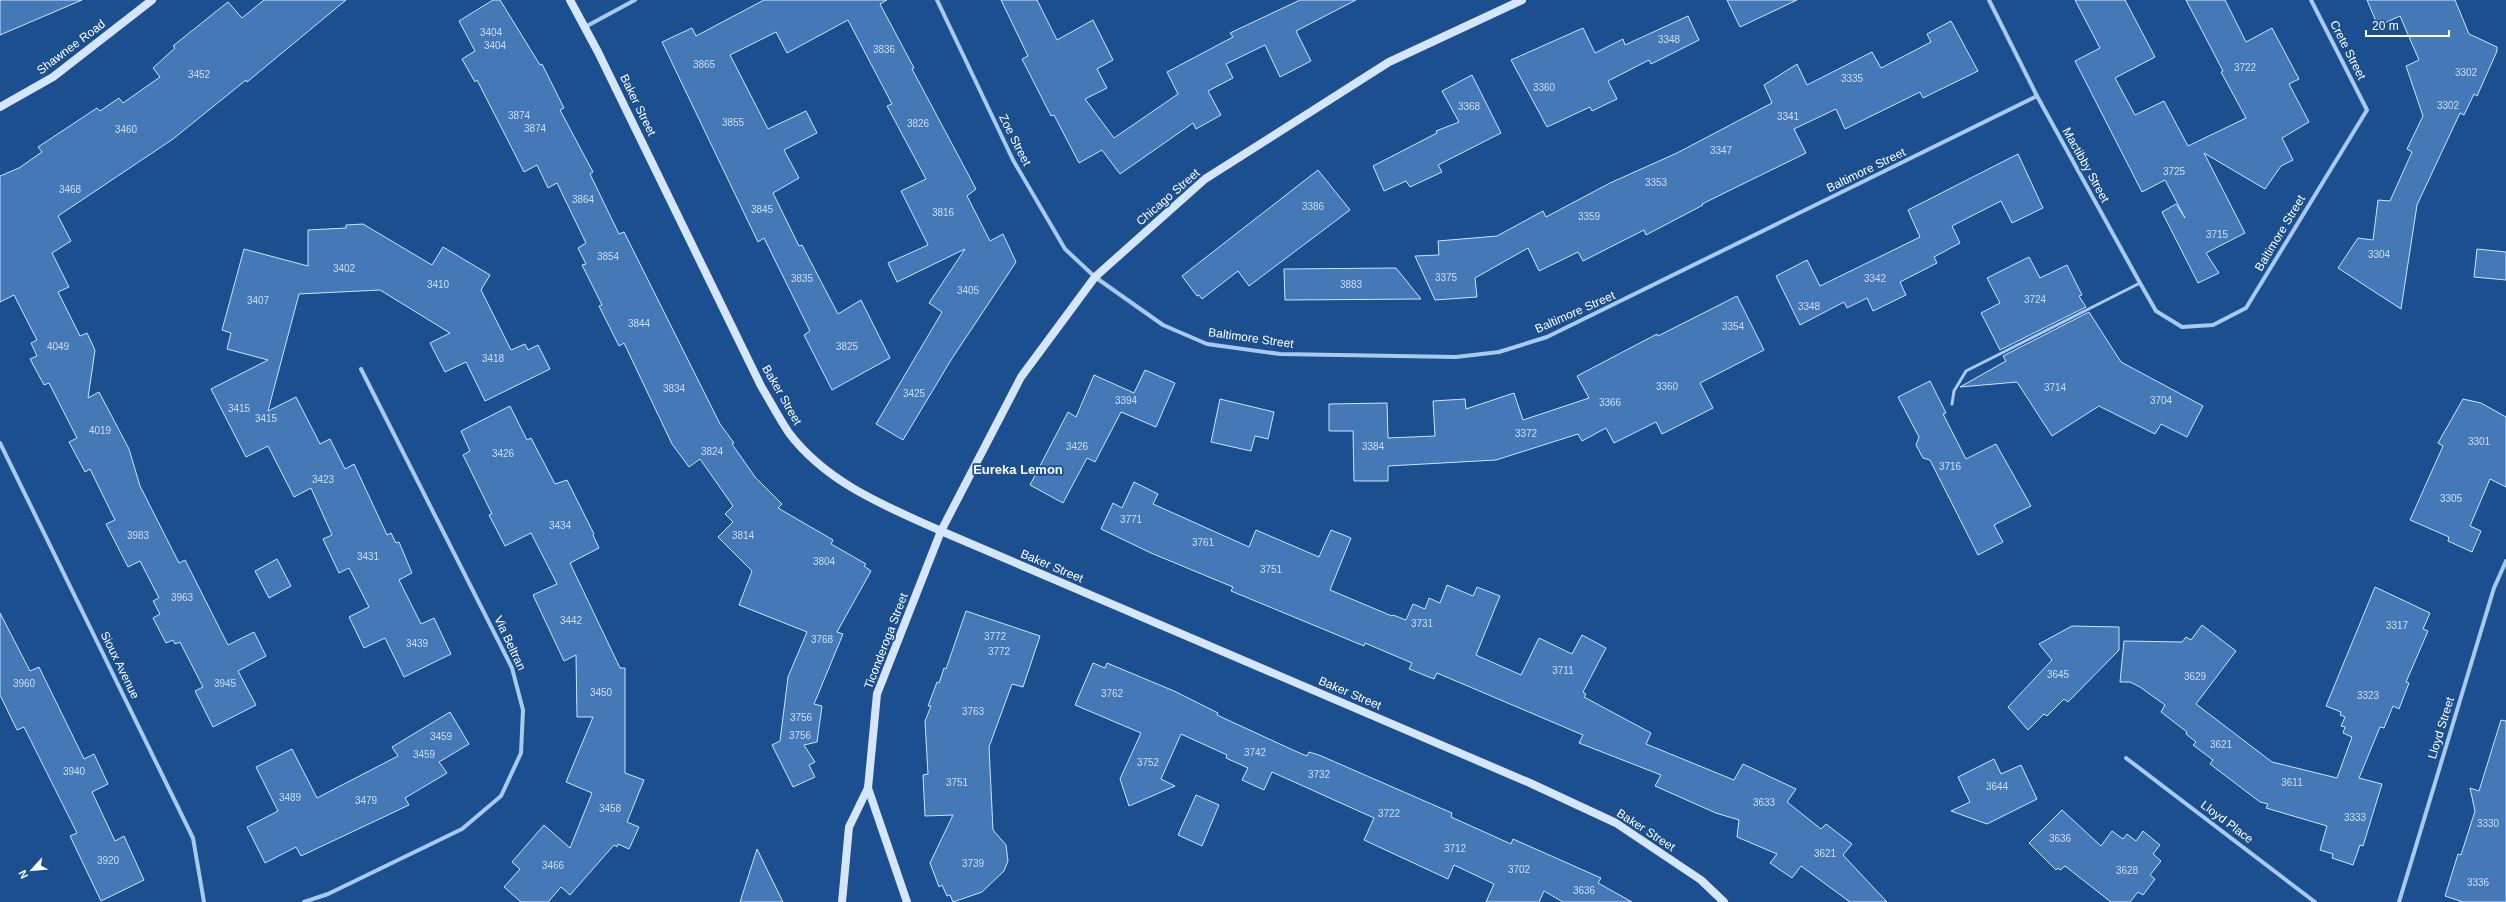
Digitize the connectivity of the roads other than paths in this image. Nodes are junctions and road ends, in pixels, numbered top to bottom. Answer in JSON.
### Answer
{"nodes":[{"id":1,"x":152,"y":0,"type":"edge"},
{"id":2,"x":570,"y":0,"type":"edge"},
{"id":3,"x":635,"y":0,"type":"edge"},
{"id":4,"x":937,"y":0,"type":"edge"},
{"id":5,"x":1522,"y":0,"type":"edge"},
{"id":6,"x":1989,"y":0,"type":"edge"},
{"id":7,"x":2311,"y":0,"type":"edge"},
{"id":8,"x":585,"y":27,"type":"junction"},
{"id":9,"x":2037,"y":96,"type":"junction"},
{"id":10,"x":0,"y":107,"type":"edge"},
{"id":11,"x":2367,"y":110,"type":"joint"},
{"id":12,"x":1095,"y":277,"type":"junction"},
{"id":13,"x":2140,"y":284,"type":"junction"},
{"id":14,"x":2182,"y":327,"type":"joint"},
{"id":15,"x":361,"y":369,"type":"dead end"},
{"id":16,"x":1952,"y":404,"type":"dead end"},
{"id":17,"x":0,"y":443,"type":"edge"},
{"id":18,"x":941,"y":531,"type":"junction"},
{"id":19,"x":2506,"y":561,"type":"edge"},
{"id":20,"x":2126,"y":758,"type":"dead end"},
{"id":21,"x":868,"y":788,"type":"junction"},
{"id":22,"x":204,"y":902,"type":"edge"},
{"id":23,"x":304,"y":902,"type":"edge"},
{"id":24,"x":842,"y":902,"type":"edge"},
{"id":25,"x":907,"y":902,"type":"edge"},
{"id":26,"x":1724,"y":902,"type":"edge"},
{"id":27,"x":2315,"y":902,"type":"edge"},
{"id":28,"x":2398,"y":902,"type":"edge"}],
"edges":[{"from":1,"to":10,"type":"street","name":"Shawnee Road"},
{"from":2,"to":8,"type":"street"},
{"from":3,"to":8,"type":"street"},
{"from":4,"to":12,"type":"street","name":"Zoe Street"},
{"from":5,"to":12,"type":"street","name":"Chicago Street"},
{"from":6,"to":9,"type":"street","name":"Mactibby Street"},
{"from":7,"to":11,"type":"street","name":"Crete Street"},
{"from":8,"to":18,"type":"street","name":"Baker Street"},
{"from":9,"to":12,"type":"street","name":"Baltimore Street"},
{"from":9,"to":13,"type":"street","name":"Mactibby Street"},
{"from":11,"to":14,"type":"street","name":"Baltimore Street"},
{"from":12,"to":18,"type":"street","name":"Chicago Street"},
{"from":13,"to":14,"type":"street","name":"Mactibby Street"},
{"from":13,"to":16,"type":"lane"},
{"from":15,"to":23,"type":"street","name":"Via Beltran"},
{"from":17,"to":22,"type":"street","name":"Sioux Avenue"},
{"from":18,"to":21,"type":"street","name":"Ticonderoga Street"},
{"from":18,"to":26,"type":"street","name":"Baker Street"},
{"from":19,"to":28,"type":"street","name":"Lloyd Street"},
{"from":20,"to":27,"type":"street","name":"Lloyd Place"},
{"from":21,"to":24,"type":"street","name":"Ticonderoga Street"},
{"from":21,"to":25,"type":"street","name":"Ticonderoga Street"}]}
